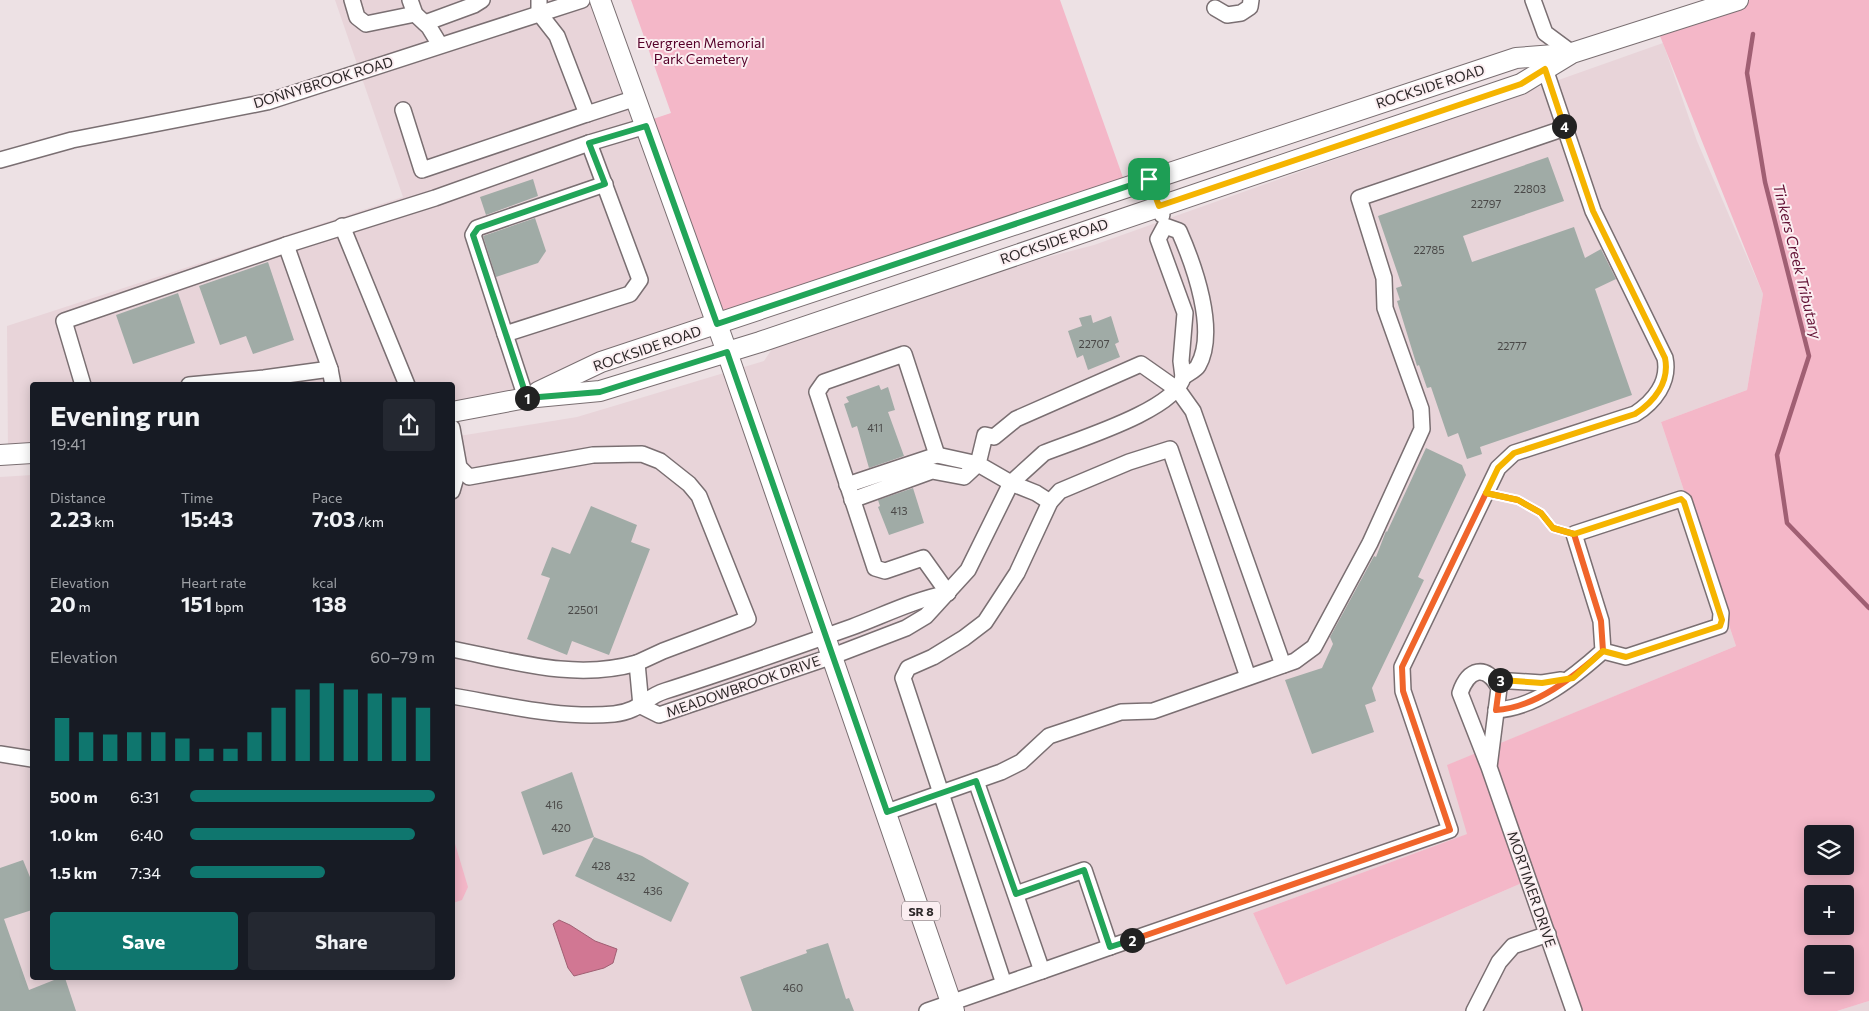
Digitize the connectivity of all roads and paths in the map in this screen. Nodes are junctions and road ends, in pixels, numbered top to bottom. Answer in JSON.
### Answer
{"nodes":[{"id":1,"x":352,"y":0,"type":"edge"},
{"id":2,"x":482,"y":0,"type":"edge"},
{"id":3,"x":582,"y":0,"type":"edge"},
{"id":4,"x":600,"y":0,"type":"edge"},
{"id":5,"x":1251,"y":0,"type":"edge"},
{"id":6,"x":1533,"y":0,"type":"edge"},
{"id":7,"x":1738,"y":0,"type":"edge"},
{"id":8,"x":539,"y":7,"type":"edge"},
{"id":9,"x":1215,"y":8,"type":"dead end"},
{"id":10,"x":417,"y":12,"type":"edge"},
{"id":11,"x":440,"y":45,"type":"junction"},
{"id":12,"x":1572,"y":53,"type":"junction"},
{"id":13,"x":1545,"y":69,"type":"junction"},
{"id":14,"x":636,"y":98,"type":"junction"},
{"id":15,"x":404,"y":110,"type":"dead end"},
{"id":16,"x":587,"y":114,"type":"junction"},
{"id":17,"x":646,"y":126,"type":"junction"},
{"id":18,"x":1565,"y":128,"type":"junction"},
{"id":19,"x":589,"y":143,"type":"junction"},
{"id":20,"x":0,"y":160,"type":"edge"},
{"id":21,"x":1149,"y":179,"type":"junction"},
{"id":22,"x":605,"y":184,"type":"junction"},
{"id":23,"x":1159,"y":206,"type":"junction"},
{"id":24,"x":342,"y":226,"type":"junction"},
{"id":25,"x":1165,"y":226,"type":"junction"},
{"id":26,"x":286,"y":245,"type":"junction"},
{"id":27,"x":717,"y":324,"type":"junction"},
{"id":28,"x":505,"y":334,"type":"junction"},
{"id":29,"x":727,"y":352,"type":"junction"},
{"id":30,"x":330,"y":369,"type":"junction"},
{"id":31,"x":82,"y":382,"type":"edge"},
{"id":32,"x":221,"y":382,"type":"edge"},
{"id":33,"x":332,"y":382,"type":"edge"},
{"id":34,"x":405,"y":382,"type":"edge"},
{"id":35,"x":1180,"y":383,"type":"junction"},
{"id":36,"x":526,"y":398,"type":"junction"},
{"id":37,"x":455,"y":411,"type":"edge"},
{"id":38,"x":455,"y":445,"type":"edge"},
{"id":39,"x":30,"y":453,"type":"edge"},
{"id":40,"x":937,"y":454,"type":"junction"},
{"id":41,"x":0,"y":455,"type":"edge"},
{"id":42,"x":978,"y":464,"type":"junction"},
{"id":43,"x":459,"y":467,"type":"junction"},
{"id":44,"x":455,"y":481,"type":"edge"},
{"id":45,"x":1011,"y":482,"type":"junction"},
{"id":46,"x":847,"y":485,"type":"junction"},
{"id":47,"x":1486,"y":493,"type":"junction"},
{"id":48,"x":852,"y":500,"type":"junction"},
{"id":49,"x":1050,"y":502,"type":"junction"},
{"id":50,"x":1574,"y":534,"type":"junction"},
{"id":51,"x":948,"y":593,"type":"junction"},
{"id":52,"x":826,"y":636,"type":"junction"},
{"id":53,"x":455,"y":650,"type":"edge"},
{"id":54,"x":1603,"y":651,"type":"junction"},
{"id":55,"x":833,"y":656,"type":"junction"},
{"id":56,"x":637,"y":663,"type":"junction"},
{"id":57,"x":1283,"y":665,"type":"junction"},
{"id":58,"x":1248,"y":677,"type":"junction"},
{"id":59,"x":1573,"y":678,"type":"junction"},
{"id":60,"x":1495,"y":680,"type":"junction"},
{"id":61,"x":455,"y":696,"type":"edge"},
{"id":62,"x":641,"y":706,"type":"junction"},
{"id":63,"x":1496,"y":710,"type":"junction"},
{"id":64,"x":0,"y":754,"type":"edge"},
{"id":65,"x":30,"y":759,"type":"edge"},
{"id":66,"x":1489,"y":768,"type":"junction"},
{"id":67,"x":976,"y":781,"type":"junction"},
{"id":68,"x":940,"y":794,"type":"junction"},
{"id":69,"x":887,"y":812,"type":"junction"},
{"id":70,"x":1016,"y":894,"type":"junction"},
{"id":71,"x":1548,"y":934,"type":"junction"},
{"id":72,"x":1110,"y":947,"type":"junction"},
{"id":73,"x":1042,"y":971,"type":"junction"},
{"id":74,"x":1004,"y":984,"type":"junction"},
{"id":75,"x":953,"y":1007,"type":"edge"},
{"id":76,"x":927,"y":1011,"type":"edge"},
{"id":77,"x":1474,"y":1011,"type":"edge"},
{"id":78,"x":1574,"y":1011,"type":"edge"}],
"edges":[{"from":1,"to":10,"type":"street"},
{"from":2,"to":10,"type":"street"},
{"from":3,"to":8,"type":"street","name":"DONNYBROOK ROAD"},
{"from":4,"to":14,"type":"main road","number":"SR 8"},
{"from":5,"to":9,"type":"street"},
{"from":6,"to":12,"type":"street"},
{"from":7,"to":12,"type":"main road","name":"ROCKSIDE ROAD"},
{"from":8,"to":11,"type":"street","name":"DONNYBROOK ROAD"},
{"from":8,"to":16,"type":"street"},
{"from":10,"to":11,"type":"street"},
{"from":11,"to":20,"type":"street","name":"DONNYBROOK ROAD"},
{"from":12,"to":13,"type":"main road","name":"ROCKSIDE ROAD"},
{"from":12,"to":21,"type":"main road","name":"ROCKSIDE ROAD"},
{"from":13,"to":18,"type":"street"},
{"from":13,"to":23,"type":"main road","name":"ROCKSIDE ROAD"},
{"from":14,"to":16,"type":"street"},
{"from":14,"to":17,"type":"main road","number":"SR 8"},
{"from":15,"to":16,"type":"street"},
{"from":17,"to":19,"type":"street"},
{"from":17,"to":27,"type":"main road","number":"SR 8"},
{"from":18,"to":47,"type":"street"},
{"from":18,"to":57,"type":"street"},
{"from":19,"to":22,"type":"street"},
{"from":19,"to":24,"type":"street"},
{"from":21,"to":23,"type":"street"},
{"from":21,"to":27,"type":"main road","name":"ROCKSIDE ROAD"},
{"from":22,"to":28,"type":"street"},
{"from":22,"to":28,"type":"street"},
{"from":23,"to":25,"type":"street"},
{"from":23,"to":29,"type":"main road","name":"ROCKSIDE ROAD"},
{"from":24,"to":26,"type":"street"},
{"from":24,"to":34,"type":"street"},
{"from":25,"to":35,"type":"street"},
{"from":25,"to":35,"type":"street","name":"MEADOWBROOK DRIVE"},
{"from":26,"to":30,"type":"street"},
{"from":26,"to":31,"type":"street"},
{"from":27,"to":29,"type":"main road","number":"SR 8"},
{"from":27,"to":36,"type":"main road","name":"ROCKSIDE ROAD"},
{"from":28,"to":36,"type":"street"},
{"from":29,"to":36,"type":"main road","name":"ROCKSIDE ROAD"},
{"from":29,"to":52,"type":"main road","number":"SR 8"},
{"from":30,"to":32,"type":"street"},
{"from":30,"to":33,"type":"street"},
{"from":35,"to":42,"type":"street"},
{"from":35,"to":45,"type":"street","name":"MEADOWBROOK DRIVE"},
{"from":35,"to":57,"type":"street"},
{"from":36,"to":37,"type":"main road","name":"ROCKSIDE ROAD"},
{"from":38,"to":43,"type":"street"},
{"from":39,"to":41,"type":"main road"},
{"from":40,"to":42,"type":"street"},
{"from":40,"to":46,"type":"street"},
{"from":40,"to":46,"type":"street"},
{"from":42,"to":45,"type":"street"},
{"from":42,"to":48,"type":"street"},
{"from":43,"to":44,"type":"street"},
{"from":43,"to":56,"type":"street"},
{"from":45,"to":49,"type":"street"},
{"from":45,"to":51,"type":"street","name":"MEADOWBROOK DRIVE"},
{"from":46,"to":48,"type":"street"},
{"from":47,"to":50,"type":"path"},
{"from":47,"to":72,"type":"street"},
{"from":48,"to":51,"type":"street"},
{"from":49,"to":58,"type":"street"},
{"from":49,"to":68,"type":"street"},
{"from":50,"to":54,"type":"street"},
{"from":50,"to":54,"type":"street"},
{"from":51,"to":52,"type":"street","name":"MEADOWBROOK DRIVE"},
{"from":51,"to":55,"type":"street","name":"MEADOWBROOK DRIVE"},
{"from":52,"to":55,"type":"main road","number":"SR 8"},
{"from":52,"to":62,"type":"street","name":"MEADOWBROOK DRIVE"},
{"from":53,"to":56,"type":"street"},
{"from":54,"to":59,"type":"street"},
{"from":55,"to":62,"type":"street","name":"MEADOWBROOK DRIVE"},
{"from":55,"to":69,"type":"main road","number":"SR 8"},
{"from":56,"to":62,"type":"street"},
{"from":57,"to":58,"type":"street"},
{"from":58,"to":67,"type":"street"},
{"from":59,"to":60,"type":"street"},
{"from":59,"to":63,"type":"street"},
{"from":60,"to":63,"type":"street","name":"MORTIMER DRIVE"},
{"from":60,"to":66,"type":"street","name":"MORTIMER DRIVE"},
{"from":61,"to":62,"type":"street","name":"MEADOWBROOK DRIVE"},
{"from":63,"to":66,"type":"street","name":"MORTIMER DRIVE"},
{"from":64,"to":65,"type":"street"},
{"from":66,"to":71,"type":"street","name":"MORTIMER DRIVE"},
{"from":67,"to":68,"type":"street"},
{"from":67,"to":70,"type":"street"},
{"from":68,"to":69,"type":"street"},
{"from":68,"to":74,"type":"street"},
{"from":69,"to":75,"type":"main road","number":"SR 8"},
{"from":70,"to":72,"type":"street"},
{"from":70,"to":73,"type":"street"},
{"from":71,"to":77,"type":"street"},
{"from":71,"to":78,"type":"street","name":"MORTIMER DRIVE"},
{"from":72,"to":73,"type":"street"},
{"from":73,"to":74,"type":"street"},
{"from":74,"to":75,"type":"street"},
{"from":75,"to":76,"type":"street"}]}
